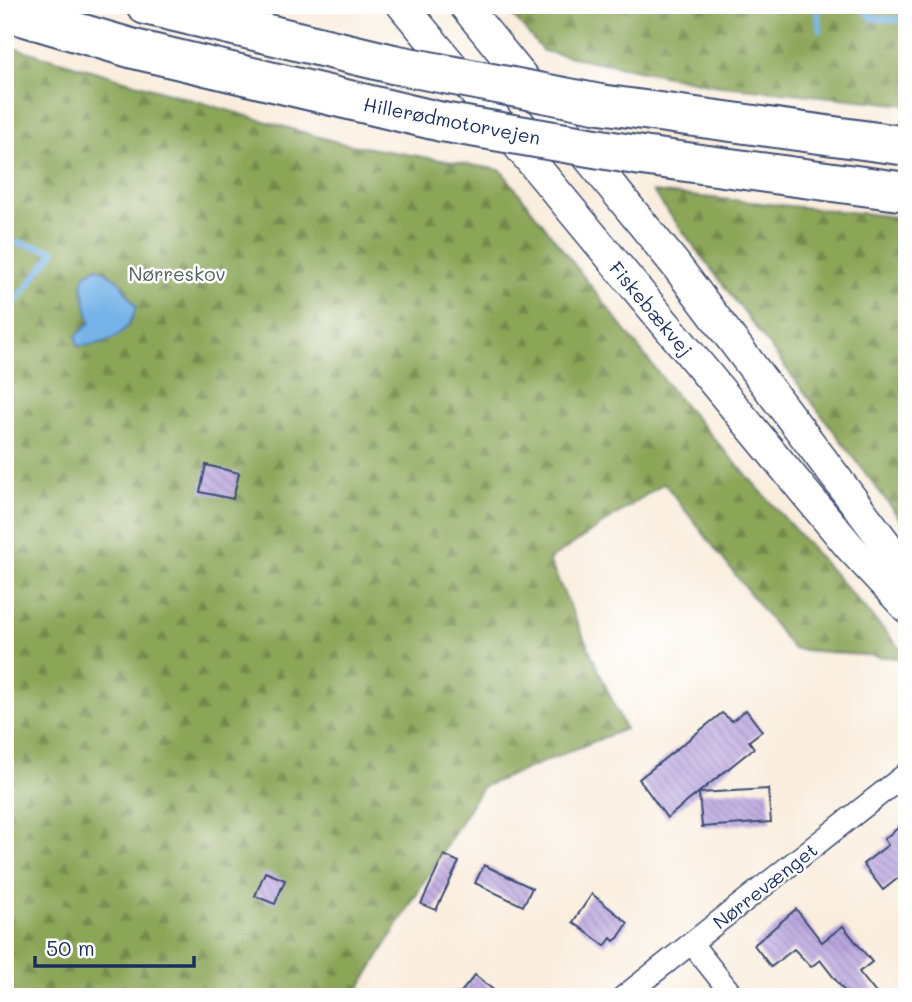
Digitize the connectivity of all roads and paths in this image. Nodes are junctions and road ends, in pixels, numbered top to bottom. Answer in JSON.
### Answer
{"nodes":[{"id":1,"x":146,"y":5,"type":"edge"},
{"id":2,"x":402,"y":5,"type":"edge"},
{"id":3,"x":464,"y":5,"type":"edge"},
{"id":4,"x":5,"y":11,"type":"edge"},
{"id":5,"x":907,"y":146,"type":"edge"},
{"id":6,"x":907,"y":192,"type":"edge"},
{"id":7,"x":907,"y":576,"type":"edge"},
{"id":8,"x":907,"y":608,"type":"edge"},
{"id":9,"x":907,"y":773,"type":"edge"},
{"id":10,"x":692,"y":944,"type":"junction"},
{"id":11,"x":623,"y":997,"type":"edge"},
{"id":12,"x":734,"y":997,"type":"edge"}],
"edges":[{"from":1,"to":5,"type":"highway","bridge":true},
{"from":2,"to":8,"type":"street","name":"Fiskebækvej"},
{"from":3,"to":7,"type":"street"},
{"from":4,"to":6,"type":"highway","name":"Hillerødmotorvejen","bridge":true},
{"from":9,"to":10,"type":"street","name":"Nørrevænget"},
{"from":10,"to":11,"type":"street","name":"Nørrevænget"},
{"from":10,"to":12,"type":"street"}]}
